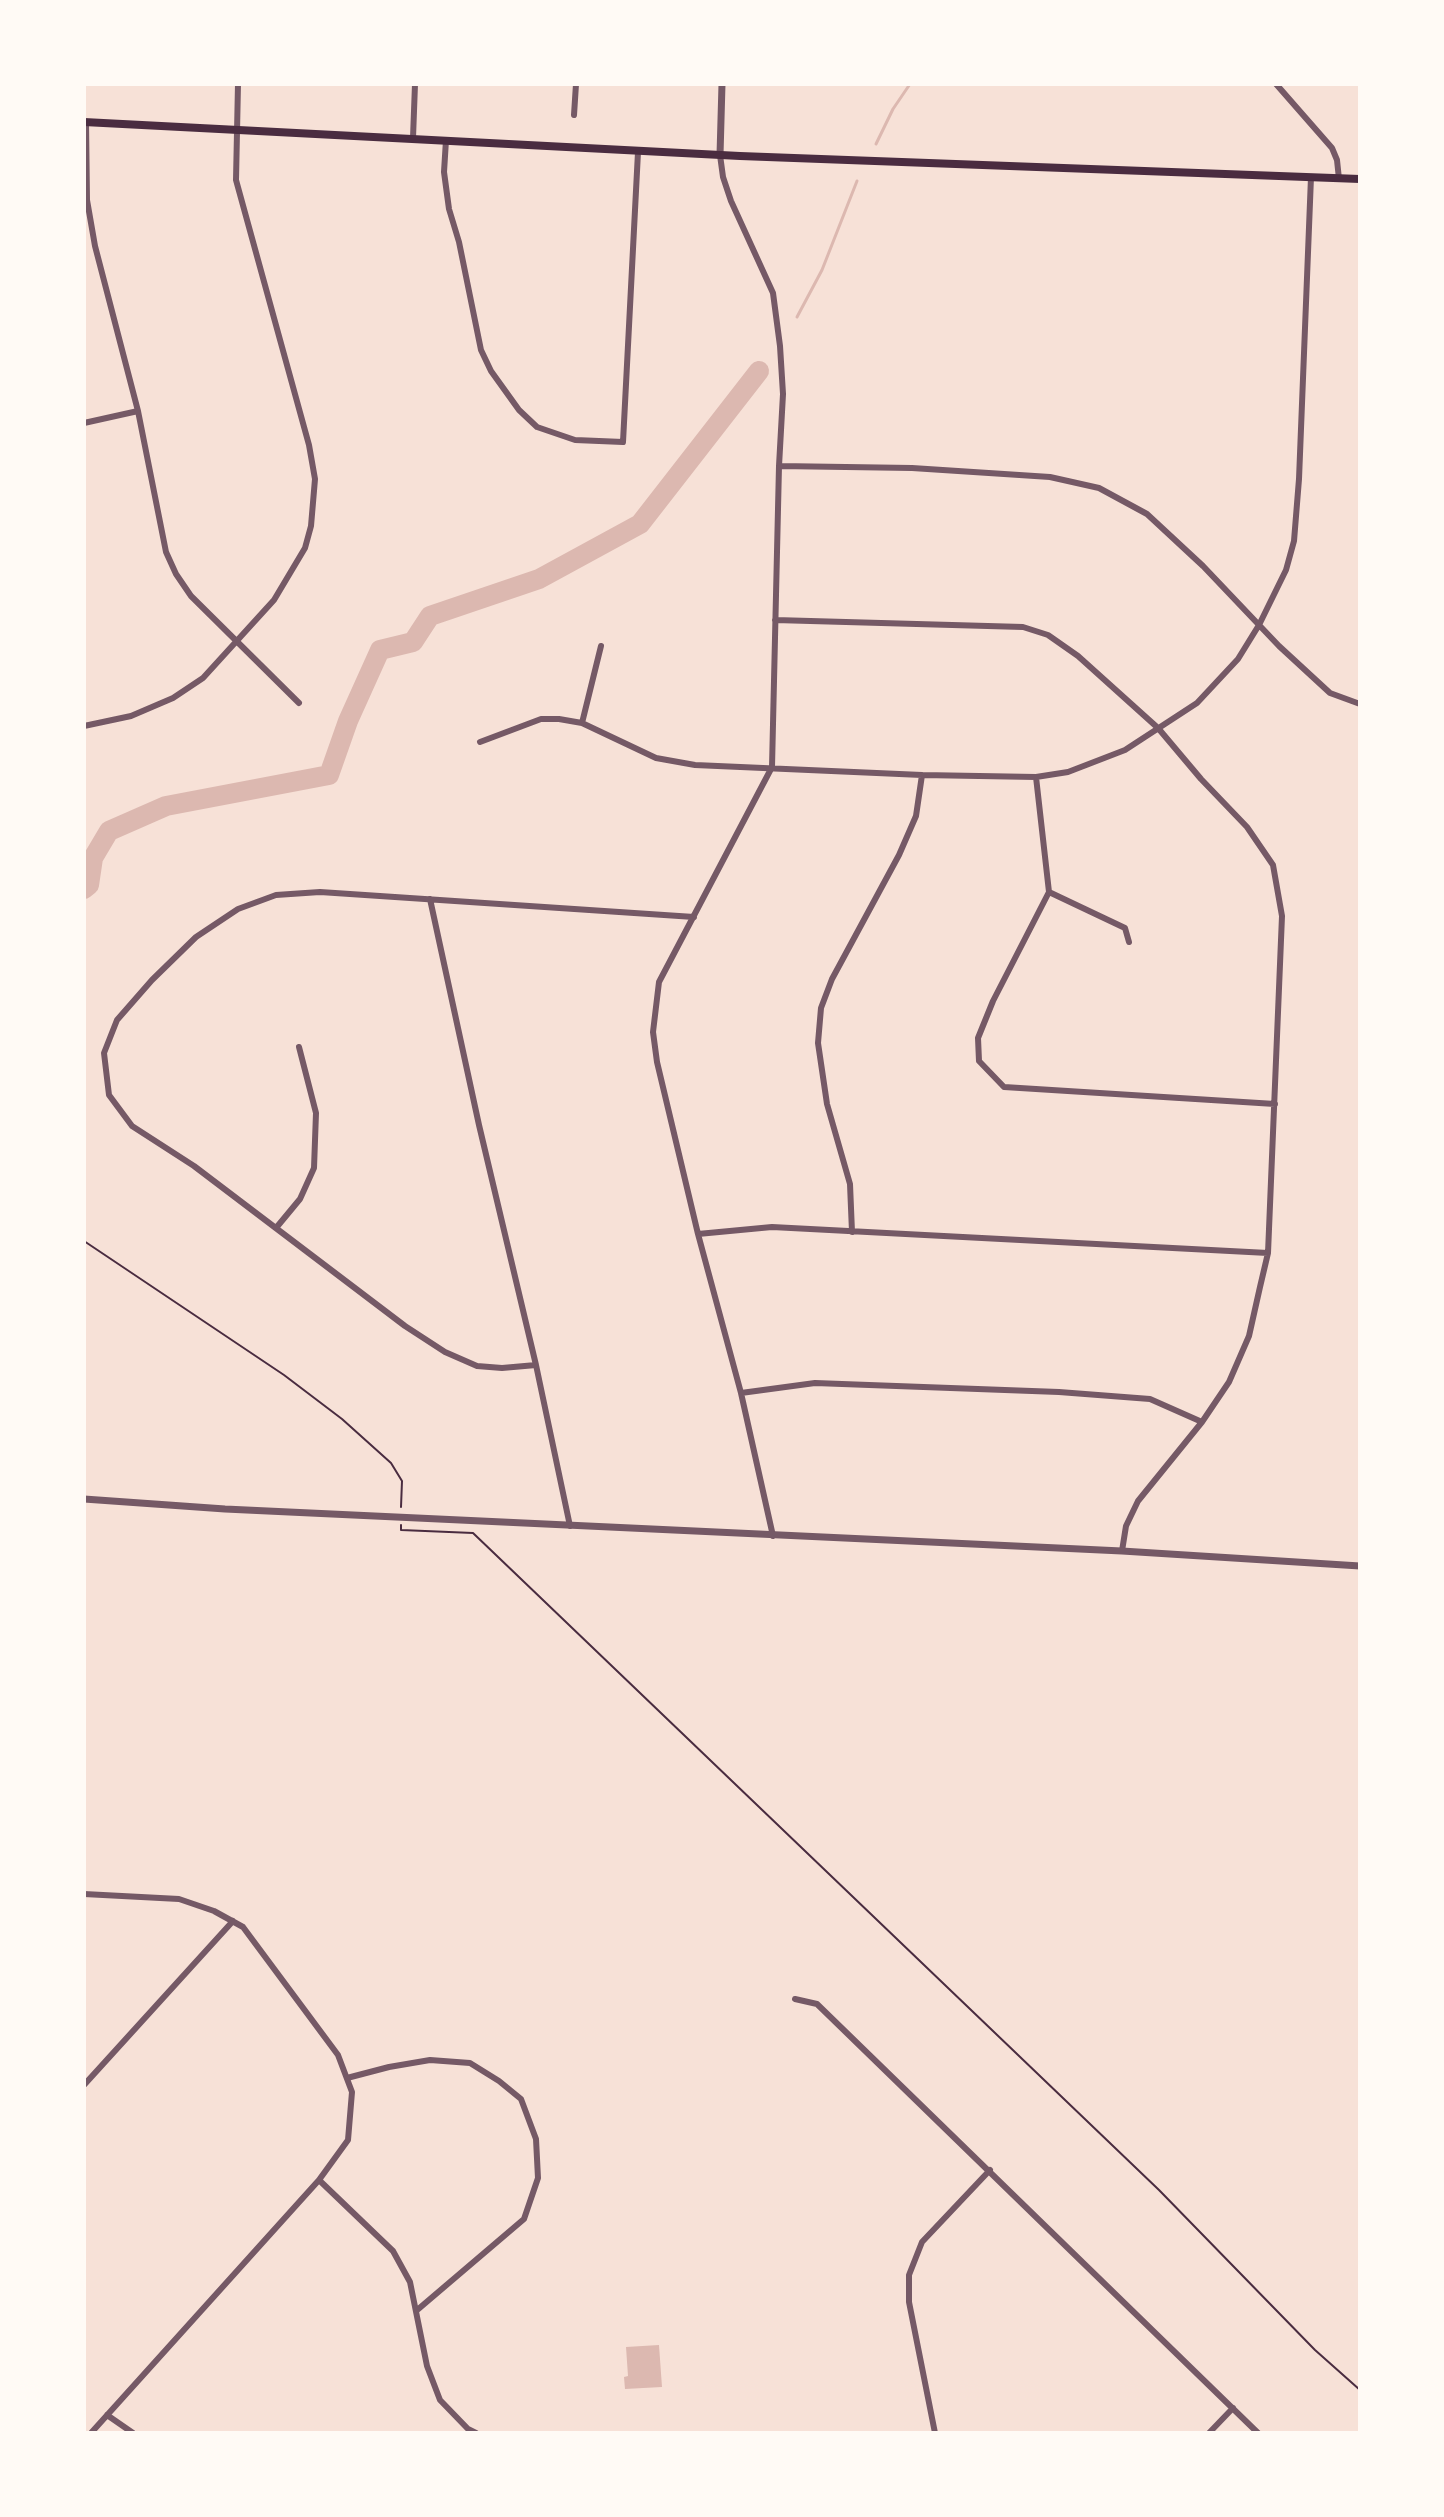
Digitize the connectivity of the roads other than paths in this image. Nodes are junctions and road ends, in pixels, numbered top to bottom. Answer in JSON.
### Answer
{"nodes":[{"id":1,"x":238,"y":84,"type":"edge"},
{"id":2,"x":415,"y":84,"type":"edge"},
{"id":3,"x":576,"y":84,"type":"edge"},
{"id":4,"x":722,"y":84,"type":"edge"},
{"id":5,"x":1276,"y":84,"type":"edge"},
{"id":6,"x":574,"y":115,"type":"dead end"},
{"id":7,"x":85,"y":122,"type":"edge"},
{"id":8,"x":236,"y":130,"type":"junction"},
{"id":9,"x":413,"y":138,"type":"junction"},
{"id":10,"x":446,"y":140,"type":"junction"},
{"id":11,"x":638,"y":152,"type":"junction"},
{"id":12,"x":720,"y":155,"type":"junction"},
{"id":13,"x":1311,"y":177,"type":"junction"},
{"id":14,"x":1339,"y":179,"type":"junction"},
{"id":15,"x":1360,"y":179,"type":"edge"},
{"id":16,"x":138,"y":411,"type":"junction"},
{"id":17,"x":84,"y":423,"type":"edge"},
{"id":18,"x":779,"y":466,"type":"junction"},
{"id":19,"x":775,"y":620,"type":"junction"},
{"id":20,"x":1259,"y":625,"type":"junction"},
{"id":21,"x":237,"y":642,"type":"junction"},
{"id":22,"x":601,"y":646,"type":"dead end"},
{"id":23,"x":299,"y":703,"type":"dead end"},
{"id":24,"x":1360,"y":704,"type":"edge"},
{"id":25,"x":582,"y":723,"type":"junction"},
{"id":26,"x":84,"y":726,"type":"edge"},
{"id":27,"x":1158,"y":728,"type":"junction"},
{"id":28,"x":480,"y":742,"type":"dead end"},
{"id":29,"x":772,"y":767,"type":"junction"},
{"id":30,"x":922,"y":775,"type":"junction"},
{"id":31,"x":1036,"y":777,"type":"junction"},
{"id":32,"x":1049,"y":892,"type":"junction"},
{"id":33,"x":430,"y":899,"type":"junction"},
{"id":34,"x":694,"y":917,"type":"junction"},
{"id":35,"x":1129,"y":942,"type":"dead end"},
{"id":36,"x":299,"y":1047,"type":"dead end"},
{"id":37,"x":1275,"y":1104,"type":"junction"},
{"id":38,"x":276,"y":1228,"type":"junction"},
{"id":39,"x":852,"y":1232,"type":"junction"},
{"id":40,"x":698,"y":1234,"type":"junction"},
{"id":41,"x":1268,"y":1253,"type":"junction"},
{"id":42,"x":536,"y":1365,"type":"junction"},
{"id":43,"x":741,"y":1393,"type":"junction"},
{"id":44,"x":1202,"y":1422,"type":"junction"},
{"id":45,"x":84,"y":1499,"type":"edge"},
{"id":46,"x":570,"y":1526,"type":"junction"},
{"id":47,"x":773,"y":1536,"type":"junction"},
{"id":48,"x":1122,"y":1551,"type":"junction"},
{"id":49,"x":1360,"y":1566,"type":"edge"},
{"id":50,"x":84,"y":1894,"type":"edge"},
{"id":51,"x":233,"y":1921,"type":"junction"},
{"id":52,"x":795,"y":1999,"type":"dead end"},
{"id":53,"x":347,"y":2078,"type":"junction"},
{"id":54,"x":84,"y":2085,"type":"edge"},
{"id":55,"x":990,"y":2170,"type":"junction"},
{"id":56,"x":319,"y":2180,"type":"junction"},
{"id":57,"x":416,"y":2311,"type":"junction"},
{"id":58,"x":1233,"y":2408,"type":"junction"},
{"id":59,"x":107,"y":2415,"type":"junction"},
{"id":60,"x":91,"y":2433,"type":"edge"},
{"id":61,"x":133,"y":2433,"type":"edge"},
{"id":62,"x":476,"y":2433,"type":"edge"},
{"id":63,"x":935,"y":2433,"type":"edge"},
{"id":64,"x":1209,"y":2433,"type":"edge"},
{"id":65,"x":1258,"y":2433,"type":"edge"}],
"edges":[{"from":1,"to":8,"type":"street"},
{"from":2,"to":9,"type":"street"},
{"from":3,"to":6,"type":"street"},
{"from":4,"to":12,"type":"street"},
{"from":5,"to":14,"type":"street"},
{"from":7,"to":8,"type":"main road"},
{"from":7,"to":16,"type":"street"},
{"from":8,"to":9,"type":"main road"},
{"from":8,"to":21,"type":"street"},
{"from":9,"to":10,"type":"main road"},
{"from":10,"to":11,"type":"main road"},
{"from":10,"to":11,"type":"street"},
{"from":11,"to":12,"type":"main road"},
{"from":12,"to":13,"type":"main road"},
{"from":12,"to":18,"type":"street"},
{"from":13,"to":14,"type":"main road"},
{"from":13,"to":20,"type":"street"},
{"from":14,"to":15,"type":"main road"},
{"from":16,"to":17,"type":"street"},
{"from":16,"to":21,"type":"street"},
{"from":18,"to":19,"type":"street"},
{"from":18,"to":20,"type":"street"},
{"from":19,"to":27,"type":"street"},
{"from":19,"to":29,"type":"street"},
{"from":20,"to":24,"type":"street"},
{"from":20,"to":27,"type":"street"},
{"from":21,"to":23,"type":"street"},
{"from":21,"to":26,"type":"street"},
{"from":22,"to":25,"type":"street"},
{"from":25,"to":28,"type":"street"},
{"from":25,"to":29,"type":"street"},
{"from":27,"to":31,"type":"street"},
{"from":27,"to":37,"type":"street"},
{"from":29,"to":30,"type":"street"},
{"from":29,"to":34,"type":"street"},
{"from":30,"to":31,"type":"street"},
{"from":30,"to":39,"type":"street"},
{"from":31,"to":32,"type":"street"},
{"from":32,"to":35,"type":"street"},
{"from":32,"to":37,"type":"street"},
{"from":33,"to":34,"type":"street"},
{"from":33,"to":38,"type":"street"},
{"from":33,"to":42,"type":"street"},
{"from":34,"to":40,"type":"street"},
{"from":36,"to":38,"type":"street"},
{"from":37,"to":41,"type":"street"},
{"from":38,"to":42,"type":"street"},
{"from":39,"to":40,"type":"street"},
{"from":39,"to":41,"type":"street"},
{"from":40,"to":43,"type":"street"},
{"from":41,"to":44,"type":"street"},
{"from":42,"to":46,"type":"street"},
{"from":43,"to":44,"type":"street"},
{"from":43,"to":47,"type":"street"},
{"from":44,"to":48,"type":"street"},
{"from":45,"to":46,"type":"street"},
{"from":46,"to":47,"type":"street"},
{"from":47,"to":48,"type":"street"},
{"from":48,"to":49,"type":"street"},
{"from":50,"to":51,"type":"street"},
{"from":51,"to":53,"type":"street"},
{"from":51,"to":54,"type":"street"},
{"from":52,"to":55,"type":"street"},
{"from":53,"to":56,"type":"street"},
{"from":53,"to":57,"type":"street"},
{"from":55,"to":58,"type":"street"},
{"from":55,"to":63,"type":"street"},
{"from":56,"to":57,"type":"street"},
{"from":56,"to":59,"type":"street"},
{"from":57,"to":62,"type":"street"},
{"from":58,"to":64,"type":"street"},
{"from":58,"to":65,"type":"street"},
{"from":59,"to":60,"type":"street"},
{"from":59,"to":61,"type":"street"}]}
